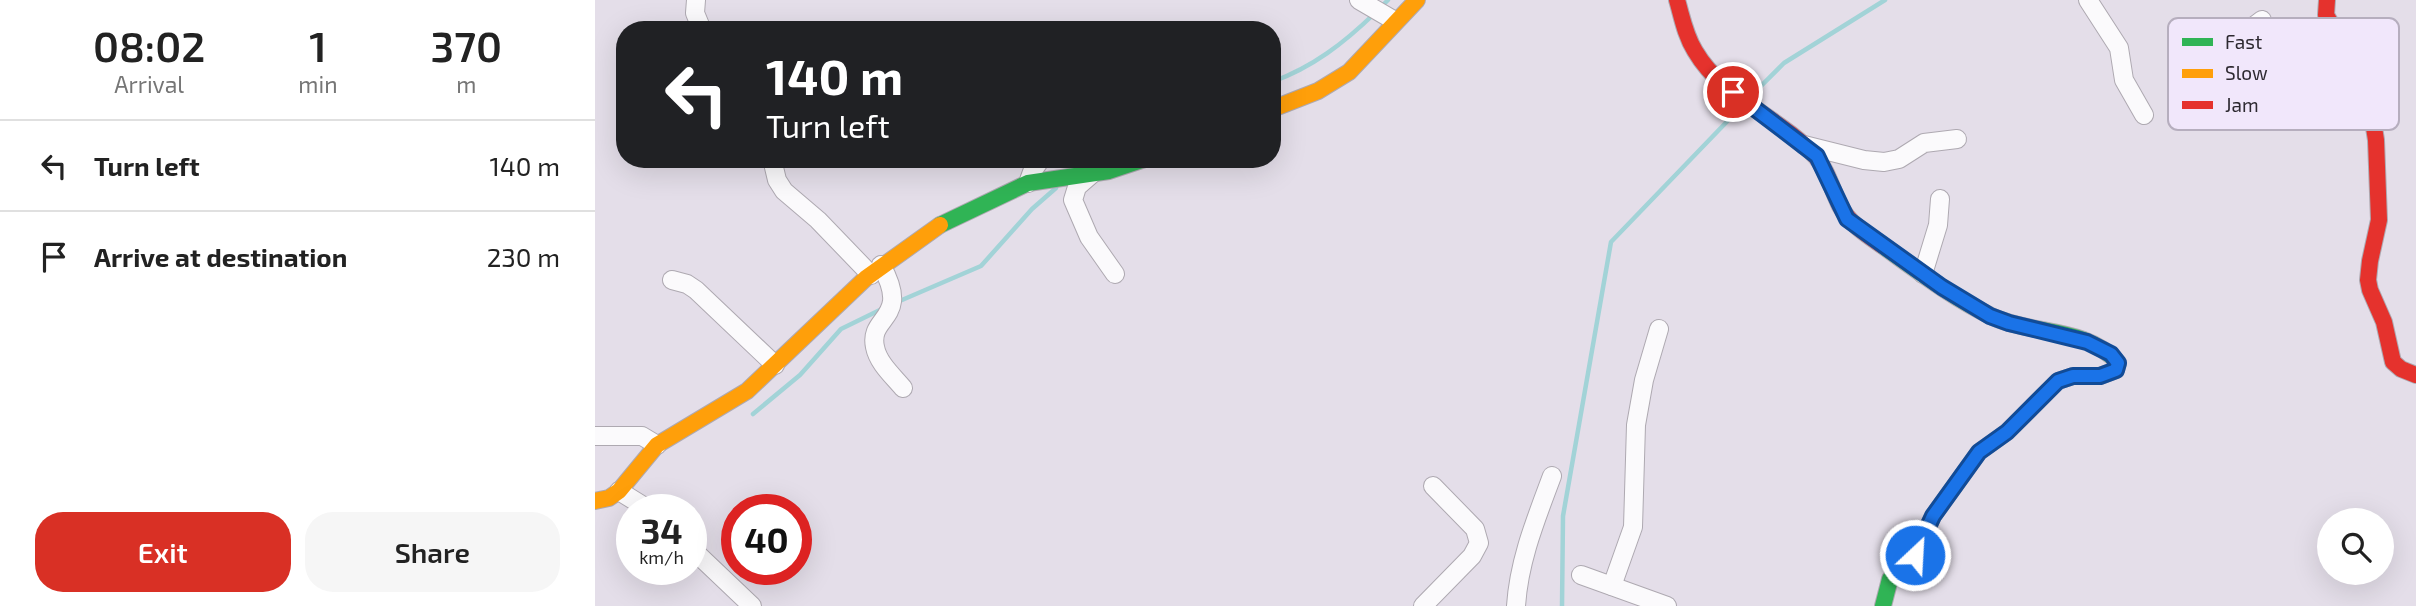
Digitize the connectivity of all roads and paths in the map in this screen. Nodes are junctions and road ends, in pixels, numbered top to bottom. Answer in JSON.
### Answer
{"nodes":[{"id":1,"x":696,"y":0,"type":"edge"},
{"id":2,"x":1359,"y":0,"type":"edge"},
{"id":3,"x":1417,"y":0,"type":"edge"},
{"id":4,"x":1677,"y":0,"type":"edge"},
{"id":5,"x":2088,"y":0,"type":"edge"},
{"id":6,"x":2327,"y":0,"type":"edge"},
{"id":7,"x":2327,"y":18,"type":"edge"},
{"id":8,"x":698,"y":21,"type":"edge"},
{"id":9,"x":1395,"y":22,"type":"junction"},
{"id":10,"x":1281,"y":105,"type":"edge"},
{"id":11,"x":2144,"y":115,"type":"dead end"},
{"id":12,"x":2374,"y":130,"type":"edge"},
{"id":13,"x":1957,"y":139,"type":"dead end"},
{"id":14,"x":1804,"y":145,"type":"junction"},
{"id":15,"x":774,"y":168,"type":"edge"},
{"id":16,"x":1035,"y":168,"type":"edge"},
{"id":17,"x":1120,"y":168,"type":"edge"},
{"id":18,"x":1095,"y":172,"type":"junction"},
{"id":19,"x":1028,"y":183,"type":"junction"},
{"id":20,"x":1940,"y":199,"type":"dead end"},
{"id":21,"x":876,"y":270,"type":"junction"},
{"id":22,"x":1115,"y":274,"type":"dead end"},
{"id":23,"x":1923,"y":274,"type":"junction"},
{"id":24,"x":673,"y":280,"type":"dead end"},
{"id":25,"x":1659,"y":329,"type":"dead end"},
{"id":26,"x":775,"y":365,"type":"junction"},
{"id":27,"x":2416,"y":375,"type":"edge"},
{"id":28,"x":903,"y":388,"type":"dead end"},
{"id":29,"x":595,"y":436,"type":"edge"},
{"id":30,"x":657,"y":445,"type":"junction"},
{"id":31,"x":1552,"y":477,"type":"dead end"},
{"id":32,"x":1433,"y":486,"type":"dead end"},
{"id":33,"x":619,"y":491,"type":"junction"},
{"id":34,"x":624,"y":494,"type":"edge"},
{"id":35,"x":595,"y":501,"type":"edge"},
{"id":36,"x":707,"y":563,"type":"edge"},
{"id":37,"x":1581,"y":575,"type":"dead end"},
{"id":38,"x":1612,"y":586,"type":"junction"},
{"id":39,"x":752,"y":606,"type":"edge"},
{"id":40,"x":1423,"y":606,"type":"edge"},
{"id":41,"x":1516,"y":606,"type":"edge"},
{"id":42,"x":1667,"y":606,"type":"edge"},
{"id":43,"x":1883,"y":606,"type":"edge"}],
"edges":[{"from":1,"to":8,"type":"street"},
{"from":2,"to":9,"type":"street"},
{"from":3,"to":9,"type":"street"},
{"from":4,"to":14,"type":"street"},
{"from":5,"to":11,"type":"street"},
{"from":6,"to":7,"type":"street"},
{"from":9,"to":10,"type":"street"},
{"from":12,"to":27,"type":"street"},
{"from":13,"to":14,"type":"street"},
{"from":14,"to":23,"type":"street"},
{"from":15,"to":21,"type":"street"},
{"from":16,"to":19,"type":"street"},
{"from":17,"to":18,"type":"street"},
{"from":18,"to":19,"type":"street"},
{"from":18,"to":22,"type":"street"},
{"from":19,"to":21,"type":"street"},
{"from":20,"to":23,"type":"street"},
{"from":21,"to":26,"type":"street"},
{"from":21,"to":28,"type":"street"},
{"from":23,"to":43,"type":"street"},
{"from":24,"to":26,"type":"street"},
{"from":25,"to":38,"type":"street"},
{"from":26,"to":30,"type":"street"},
{"from":29,"to":30,"type":"street"},
{"from":30,"to":33,"type":"street"},
{"from":31,"to":41,"type":"street"},
{"from":32,"to":40,"type":"street"},
{"from":33,"to":34,"type":"street"},
{"from":33,"to":35,"type":"street"},
{"from":36,"to":39,"type":"street"},
{"from":37,"to":38,"type":"street"},
{"from":38,"to":42,"type":"street"}]}
